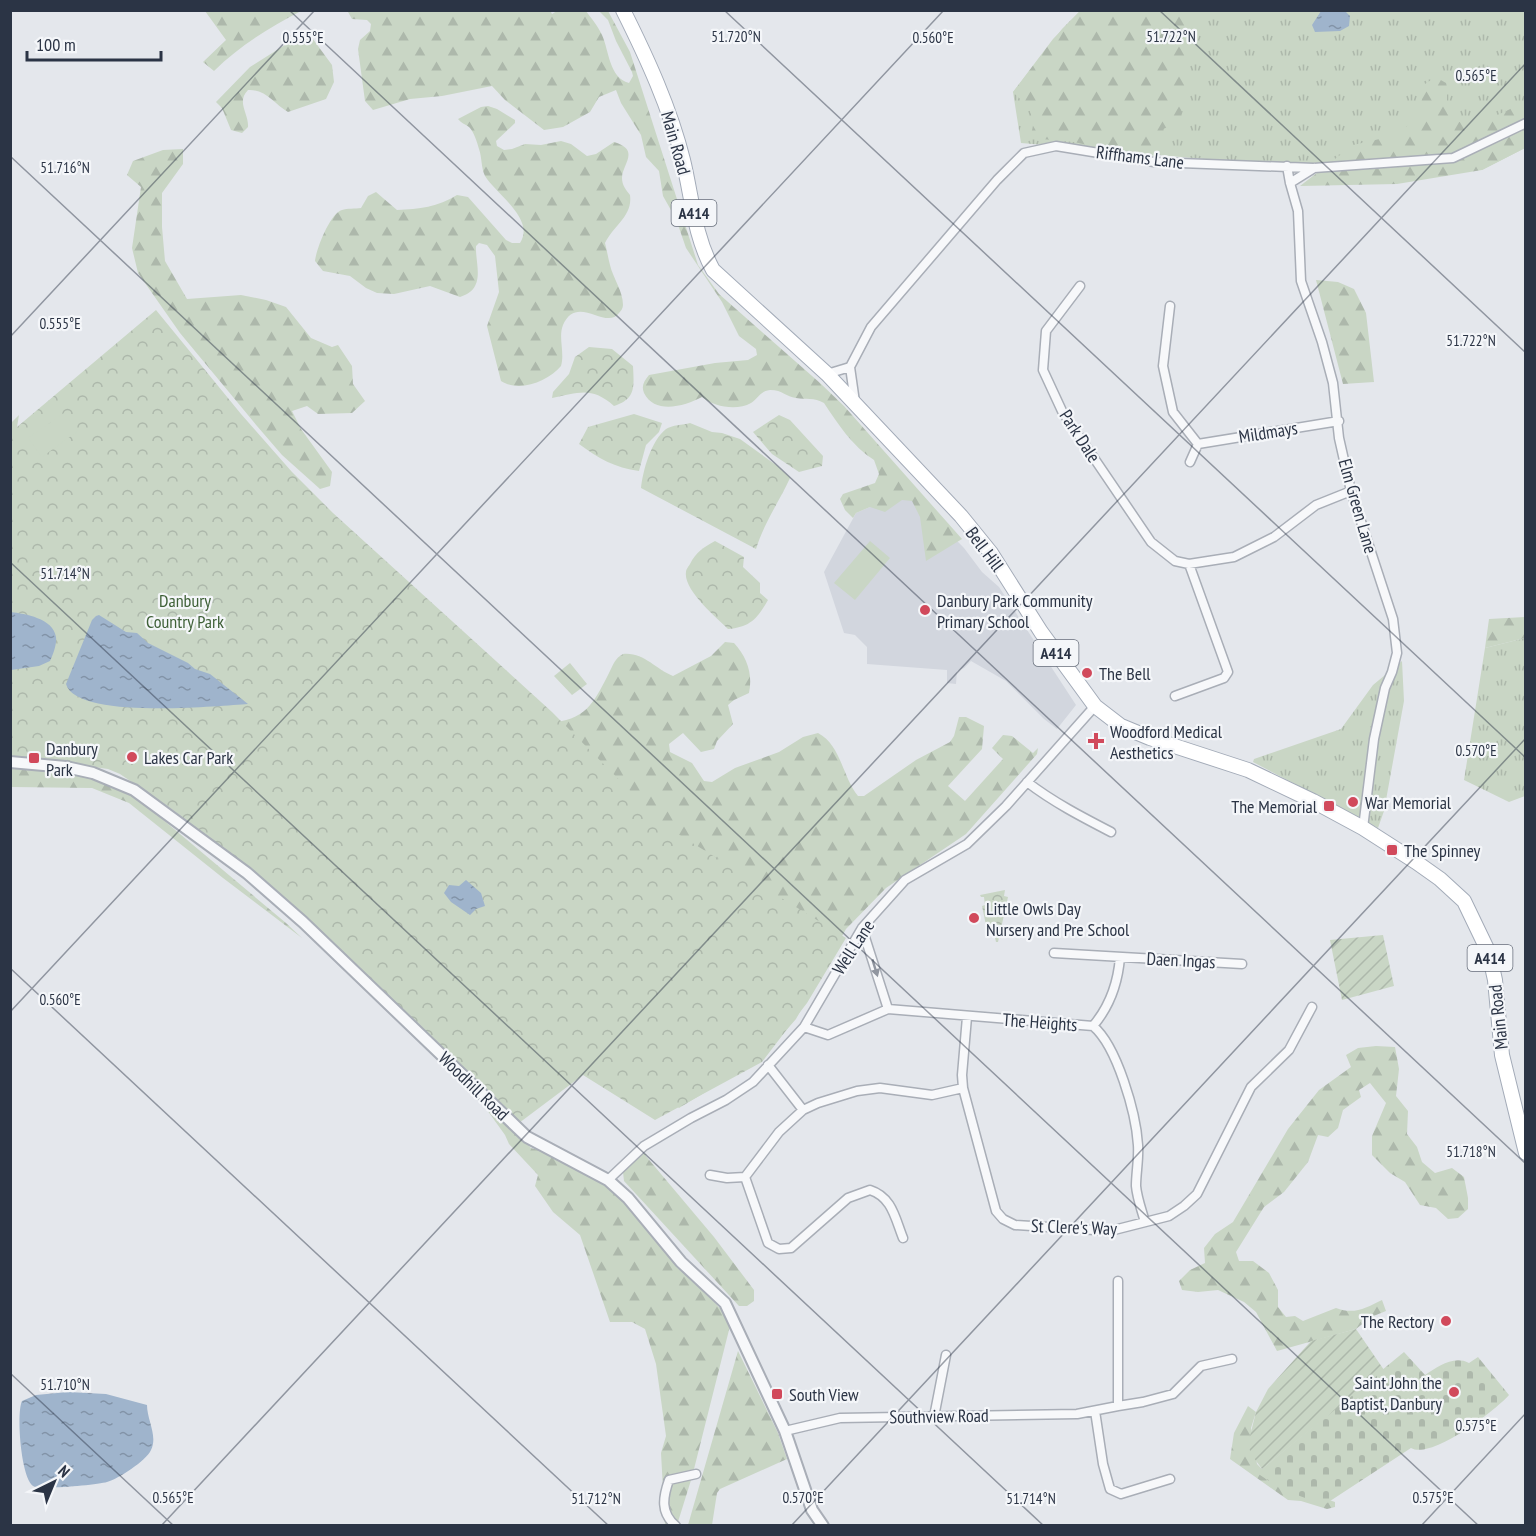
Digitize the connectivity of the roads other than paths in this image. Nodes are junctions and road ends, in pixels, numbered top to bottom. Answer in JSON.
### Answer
{"nodes":[{"id":1,"x":623,"y":10,"type":"edge"},
{"id":2,"x":1526,"y":123,"type":"edge"},
{"id":3,"x":1287,"y":166,"type":"junction"},
{"id":4,"x":1314,"y":168,"type":"junction"},
{"id":5,"x":1290,"y":183,"type":"junction"},
{"id":6,"x":1080,"y":286,"type":"dead end"},
{"id":7,"x":1170,"y":306,"type":"dead end"},
{"id":8,"x":850,"y":367,"type":"junction"},
{"id":9,"x":827,"y":374,"type":"junction"},
{"id":10,"x":855,"y":403,"type":"junction"},
{"id":11,"x":1339,"y":421,"type":"junction"},
{"id":12,"x":1198,"y":444,"type":"junction"},
{"id":13,"x":1190,"y":462,"type":"dead end"},
{"id":14,"x":1351,"y":491,"type":"junction"},
{"id":15,"x":1188,"y":564,"type":"junction"},
{"id":16,"x":1175,"y":696,"type":"dead end"},
{"id":17,"x":1095,"y":706,"type":"junction"},
{"id":18,"x":10,"y":762,"type":"edge"},
{"id":19,"x":1027,"y":782,"type":"junction"},
{"id":20,"x":1363,"y":828,"type":"junction"},
{"id":21,"x":1111,"y":832,"type":"dead end"},
{"id":22,"x":862,"y":928,"type":"junction"},
{"id":23,"x":1054,"y":953,"type":"dead end"},
{"id":24,"x":1120,"y":957,"type":"junction"},
{"id":25,"x":1242,"y":964,"type":"dead end"},
{"id":26,"x":1312,"y":1008,"type":"dead end"},
{"id":27,"x":888,"y":1009,"type":"junction"},
{"id":28,"x":967,"y":1017,"type":"junction"},
{"id":29,"x":1093,"y":1026,"type":"junction"},
{"id":30,"x":804,"y":1027,"type":"junction"},
{"id":31,"x":768,"y":1065,"type":"junction"},
{"id":32,"x":963,"y":1088,"type":"junction"},
{"id":33,"x":803,"y":1110,"type":"junction"},
{"id":34,"x":1526,"y":1153,"type":"edge"},
{"id":35,"x":710,"y":1175,"type":"dead end"},
{"id":36,"x":745,"y":1177,"type":"junction"},
{"id":37,"x":608,"y":1180,"type":"junction"},
{"id":38,"x":1144,"y":1222,"type":"junction"},
{"id":39,"x":903,"y":1239,"type":"dead end"},
{"id":40,"x":1118,"y":1281,"type":"dead end"},
{"id":41,"x":946,"y":1355,"type":"dead end"},
{"id":42,"x":1232,"y":1359,"type":"dead end"},
{"id":43,"x":1118,"y":1406,"type":"junction"},
{"id":44,"x":1095,"y":1411,"type":"junction"},
{"id":45,"x":934,"y":1417,"type":"junction"},
{"id":46,"x":785,"y":1431,"type":"junction"},
{"id":47,"x":696,"y":1474,"type":"dead end"},
{"id":48,"x":1170,"y":1479,"type":"dead end"},
{"id":49,"x":676,"y":1526,"type":"edge"},
{"id":50,"x":823,"y":1526,"type":"edge"}],
"edges":[{"from":1,"to":9,"type":"main road","name":"Main Road","number":"A414"},
{"from":2,"to":4,"type":"street","name":"Riffhams Lane"},
{"from":3,"to":4,"type":"street","name":"Riffhams Lane"},
{"from":3,"to":5,"type":"street","name":"Elm Green Lane"},
{"from":3,"to":8,"type":"street","name":"Riffhams Lane"},
{"from":4,"to":5,"type":"street"},
{"from":5,"to":11,"type":"street","name":"Elm Green Lane"},
{"from":6,"to":15,"type":"street","name":"Park Dale"},
{"from":7,"to":12,"type":"street"},
{"from":8,"to":9,"type":"street"},
{"from":8,"to":10,"type":"street"},
{"from":9,"to":10,"type":"main road","name":"Bell Hill","number":"A414"},
{"from":10,"to":17,"type":"main road","name":"Bell Hill","number":"A414"},
{"from":11,"to":12,"type":"street","name":"Mildmays"},
{"from":11,"to":14,"type":"street","name":"Elm Green Lane"},
{"from":12,"to":13,"type":"street"},
{"from":14,"to":15,"type":"street"},
{"from":14,"to":20,"type":"street","name":"Elm Green Lane"},
{"from":15,"to":16,"type":"street"},
{"from":17,"to":19,"type":"street","name":"Well Lane"},
{"from":17,"to":20,"type":"main road","name":"Bell Hill","number":"A414"},
{"from":18,"to":37,"type":"street","name":"Woodhill Road"},
{"from":19,"to":21,"type":"street"},
{"from":19,"to":22,"type":"street","name":"Well Lane"},
{"from":20,"to":34,"type":"main road","name":"Main Road","number":"A414"},
{"from":22,"to":27,"type":"street","one_way":true},
{"from":22,"to":30,"type":"street","name":"Well Lane"},
{"from":23,"to":24,"type":"street","name":"Daen Ingas"},
{"from":24,"to":25,"type":"street","name":"Daen Ingas"},
{"from":24,"to":29,"type":"street","name":"Daen Ingas"},
{"from":26,"to":38,"type":"street","name":"St Clere's Way"},
{"from":27,"to":28,"type":"street","name":"The Heights"},
{"from":27,"to":30,"type":"street","name":"The Heights"},
{"from":28,"to":29,"type":"street","name":"The Heights"},
{"from":28,"to":32,"type":"street","name":"St Clere's Way"},
{"from":29,"to":38,"type":"street","name":"The Heights"},
{"from":30,"to":31,"type":"street","name":"Well Lane"},
{"from":31,"to":33,"type":"street"},
{"from":31,"to":37,"type":"street","name":"Well Lane"},
{"from":32,"to":33,"type":"street"},
{"from":32,"to":38,"type":"street","name":"St Clere's Way"},
{"from":33,"to":36,"type":"street"},
{"from":35,"to":36,"type":"street"},
{"from":36,"to":39,"type":"street"},
{"from":37,"to":46,"type":"street","name":"Woodhill Road"},
{"from":40,"to":43,"type":"street"},
{"from":41,"to":45,"type":"street"},
{"from":42,"to":43,"type":"street","name":"Southview Road"},
{"from":43,"to":44,"type":"street","name":"Southview Road"},
{"from":44,"to":45,"type":"street","name":"Southview Road"},
{"from":44,"to":48,"type":"street"},
{"from":45,"to":46,"type":"street","name":"Southview Road"},
{"from":46,"to":50,"type":"street","name":"Woodhill Road"},
{"from":47,"to":49,"type":"street"}]}
